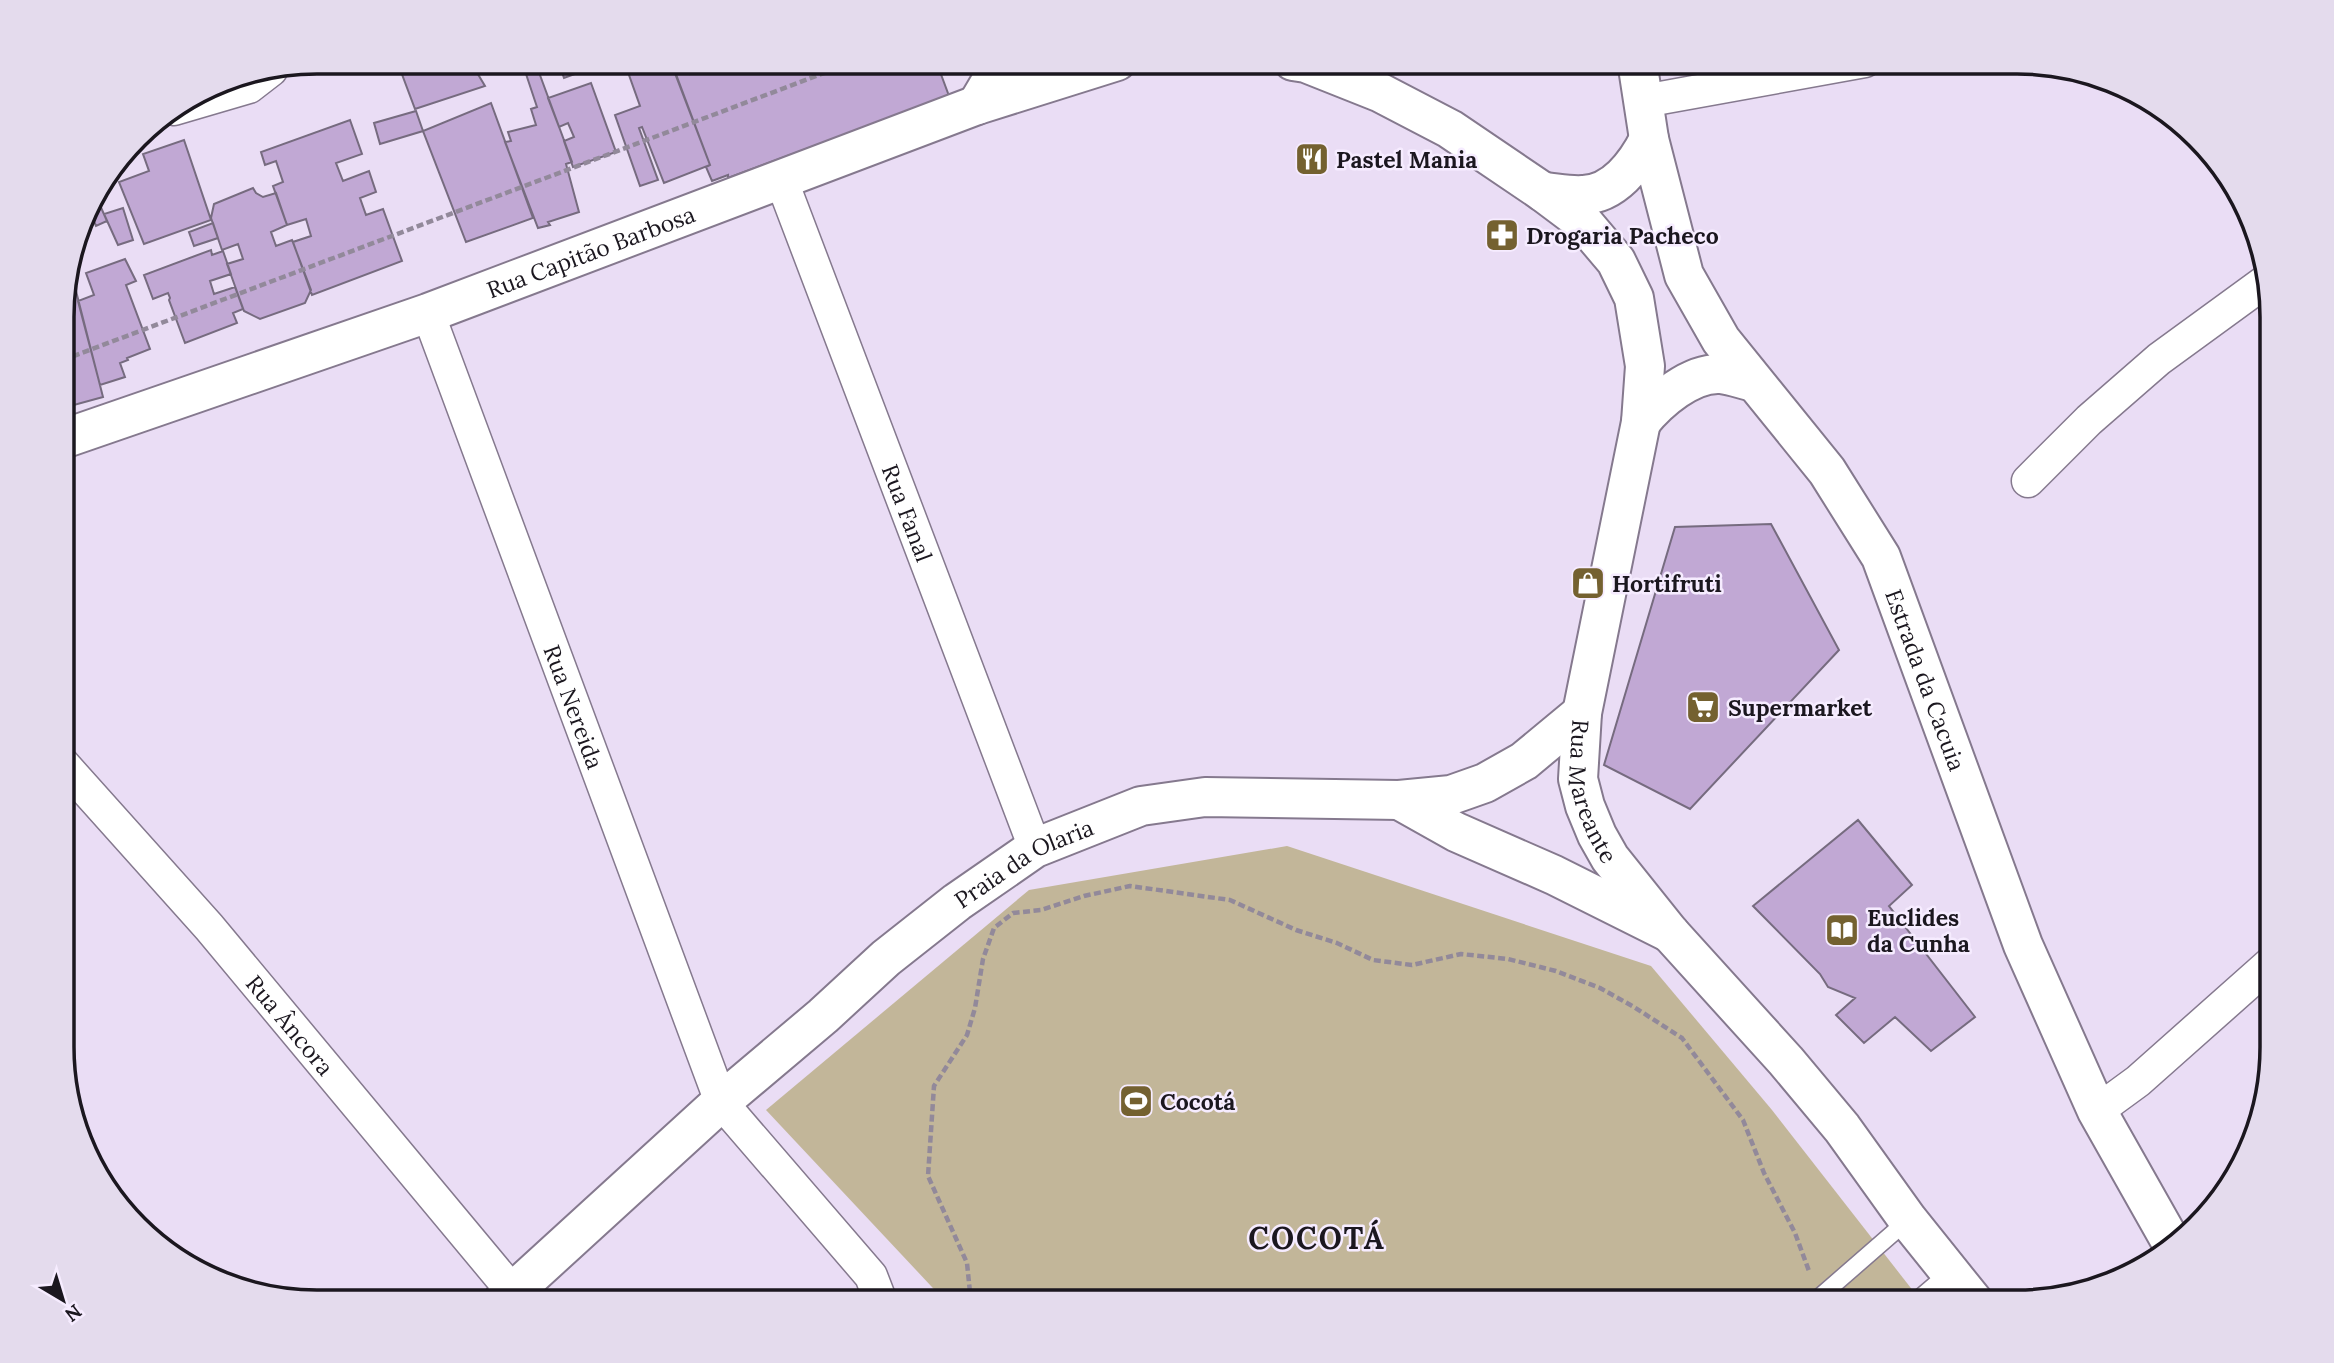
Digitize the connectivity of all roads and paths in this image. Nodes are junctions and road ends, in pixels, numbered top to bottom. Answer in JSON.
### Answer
{"nodes":[{"id":1,"x":822,"y":74,"type":"edge"},
{"id":2,"x":995,"y":74,"type":"edge"},
{"id":3,"x":1076,"y":74,"type":"edge"},
{"id":4,"x":1334,"y":74,"type":"edge"},
{"id":5,"x":1639,"y":74,"type":"edge"},
{"id":6,"x":1793,"y":74,"type":"edge"},
{"id":7,"x":256,"y":81,"type":"edge"},
{"id":8,"x":214,"y":97,"type":"edge"},
{"id":9,"x":1644,"y":101,"type":"junction"},
{"id":10,"x":977,"y":105,"type":"junction"},
{"id":11,"x":1649,"y":139,"type":"junction"},
{"id":12,"x":781,"y":179,"type":"junction"},
{"id":13,"x":1543,"y":191,"type":"junction"},
{"id":14,"x":2258,"y":287,"type":"edge"},
{"id":15,"x":428,"y":313,"type":"junction"},
{"id":16,"x":74,"y":356,"type":"edge"},
{"id":17,"x":1754,"y":383,"type":"junction"},
{"id":18,"x":1641,"y":422,"type":"junction"},
{"id":19,"x":74,"y":435,"type":"edge"},
{"id":20,"x":2028,"y":481,"type":"dead end"},
{"id":21,"x":1582,"y":713,"type":"junction"},
{"id":22,"x":74,"y":776,"type":"edge"},
{"id":23,"x":1399,"y":800,"type":"junction"},
{"id":24,"x":1035,"y":848,"type":"junction"},
{"id":25,"x":1670,"y":933,"type":"junction"},
{"id":26,"x":2260,"y":972,"type":"edge"},
{"id":27,"x":721,"y":1102,"type":"junction"},
{"id":28,"x":2097,"y":1111,"type":"junction"},
{"id":29,"x":1908,"y":1220,"type":"junction"},
{"id":30,"x":2168,"y":1237,"type":"edge"},
{"id":31,"x":1962,"y":1287,"type":"edge"},
{"id":32,"x":1813,"y":1289,"type":"edge"},
{"id":33,"x":1829,"y":1289,"type":"edge"},
{"id":34,"x":502,"y":1290,"type":"edge"},
{"id":35,"x":516,"y":1290,"type":"edge"},
{"id":36,"x":876,"y":1290,"type":"edge"},
{"id":37,"x":970,"y":1290,"type":"edge"}],
"edges":[{"from":1,"to":16,"type":"path"},
{"from":2,"to":10,"type":"main road"},
{"from":3,"to":10,"type":"main road","name":"Rua Capitão Barbosa"},
{"from":4,"to":13,"type":"main road"},
{"from":5,"to":9,"type":"main road","name":"Estrada da Cacuia"},
{"from":6,"to":9,"type":"street"},
{"from":7,"to":8,"type":"street"},
{"from":9,"to":11,"type":"main road","name":"Estrada da Cacuia"},
{"from":10,"to":12,"type":"main road","name":"Rua Capitão Barbosa"},
{"from":11,"to":13,"type":"main road"},
{"from":11,"to":17,"type":"main road","name":"Estrada da Cacuia"},
{"from":12,"to":15,"type":"main road","name":"Rua Capitão Barbosa"},
{"from":12,"to":24,"type":"street","name":"Rua Fanal"},
{"from":13,"to":18,"type":"main road","name":"Rua Mareante"},
{"from":14,"to":20,"type":"street"},
{"from":15,"to":19,"type":"main road","name":"Rua Capitão Barbosa"},
{"from":15,"to":27,"type":"street","name":"Rua Nereida"},
{"from":17,"to":18,"type":"main road"},
{"from":17,"to":28,"type":"main road","name":"Estrada da Cacuia"},
{"from":18,"to":21,"type":"main road","name":"Rua Mareante"},
{"from":21,"to":23,"type":"main road","name":"Praia da Olaria"},
{"from":21,"to":25,"type":"main road","name":"Rua Mareante"},
{"from":22,"to":34,"type":"street","name":"Rua Âncora"},
{"from":23,"to":24,"type":"main road","name":"Praia da Olaria"},
{"from":23,"to":25,"type":"main road","name":"Praia da Olaria"},
{"from":24,"to":27,"type":"main road","name":"Praia da Olaria"},
{"from":25,"to":29,"type":"main road","name":"Rua Mareante"},
{"from":26,"to":28,"type":"street"},
{"from":27,"to":35,"type":"main road","name":"Praia da Olaria"},
{"from":27,"to":36,"type":"street"},
{"from":28,"to":30,"type":"main road","name":"Estrada da Cacuia"},
{"from":29,"to":31,"type":"main road","name":"Rua Mareante"},
{"from":29,"to":33,"type":"lane"},
{"from":32,"to":37,"type":"path"}]}
